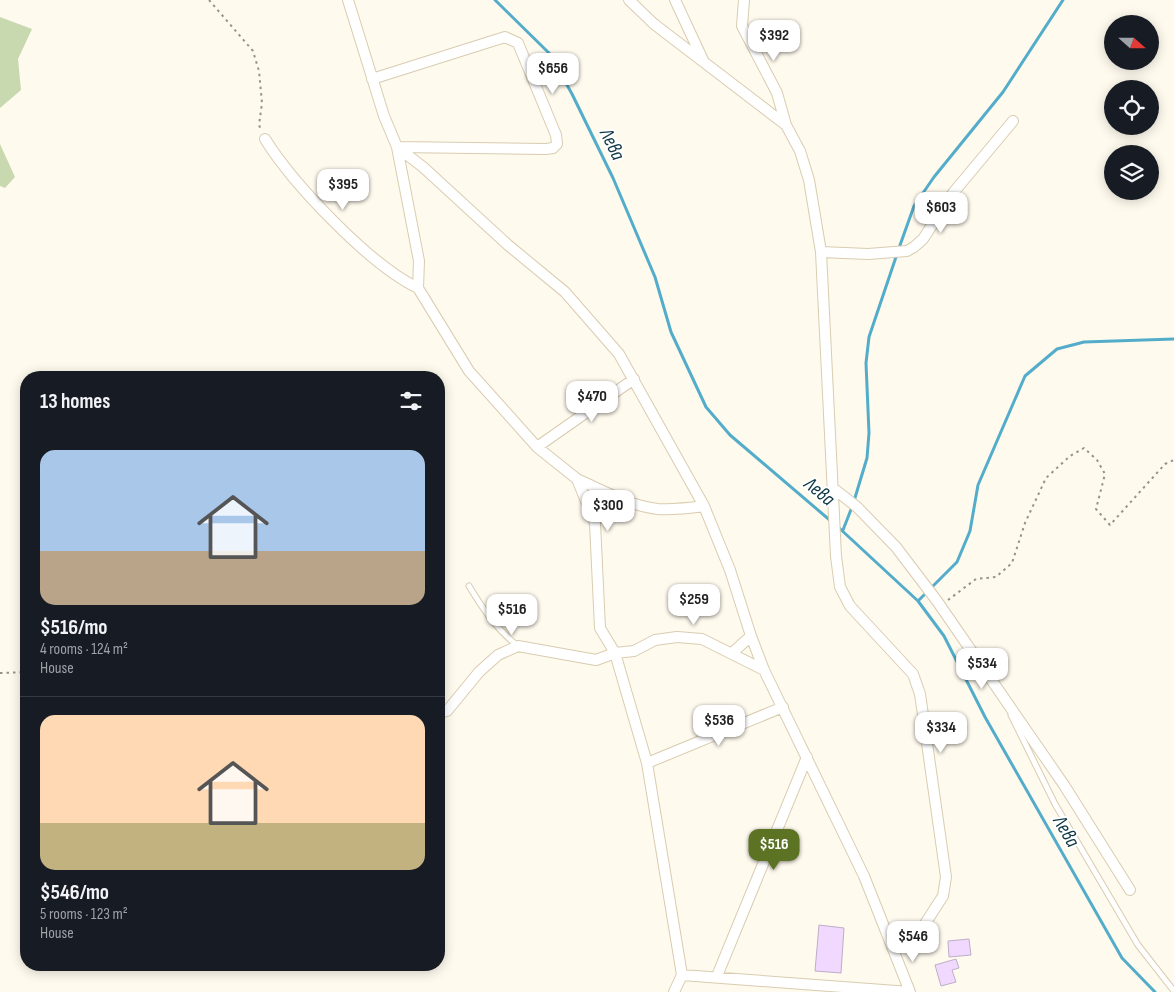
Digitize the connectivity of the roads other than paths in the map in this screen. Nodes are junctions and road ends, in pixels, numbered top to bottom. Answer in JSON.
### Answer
{"nodes":[{"id":1,"x":348,"y":0,"type":"edge"},
{"id":2,"x":629,"y":0,"type":"edge"},
{"id":3,"x":675,"y":0,"type":"edge"},
{"id":4,"x":744,"y":0,"type":"edge"},
{"id":5,"x":703,"y":61,"type":"junction"},
{"id":6,"x":372,"y":79,"type":"junction"},
{"id":7,"x":1013,"y":121,"type":"dead end"},
{"id":8,"x":786,"y":124,"type":"junction"},
{"id":9,"x":265,"y":139,"type":"road end"},
{"id":10,"x":397,"y":147,"type":"junction"},
{"id":11,"x":821,"y":252,"type":"junction"},
{"id":12,"x":418,"y":288,"type":"junction"},
{"id":13,"x":634,"y":380,"type":"junction"},
{"id":14,"x":536,"y":447,"type":"junction"},
{"id":15,"x":577,"y":479,"type":"junction"},
{"id":16,"x":833,"y":488,"type":"junction"},
{"id":17,"x":704,"y":506,"type":"junction"},
{"id":18,"x":470,"y":586,"type":"dead end"},
{"id":19,"x":751,"y":636,"type":"junction"},
{"id":20,"x":518,"y":646,"type":"junction"},
{"id":21,"x":615,"y":653,"type":"junction"},
{"id":22,"x":732,"y":653,"type":"junction"},
{"id":23,"x":764,"y":670,"type":"junction"},
{"id":24,"x":1001,"y":697,"type":"junction"},
{"id":25,"x":783,"y":707,"type":"junction"},
{"id":26,"x":445,"y":712,"type":"edge"},
{"id":27,"x":807,"y":757,"type":"junction"},
{"id":28,"x":646,"y":763,"type":"junction"},
{"id":29,"x":1130,"y":890,"type":"dead end"},
{"id":30,"x":892,"y":944,"type":"junction"},
{"id":31,"x":682,"y":975,"type":"junction"},
{"id":32,"x":717,"y":976,"type":"junction"},
{"id":33,"x":1174,"y":991,"type":"edge"},
{"id":34,"x":674,"y":992,"type":"edge"},
{"id":35,"x":910,"y":992,"type":"edge"}],
"edges":[{"from":1,"to":6,"type":"street"},
{"from":2,"to":5,"type":"street"},
{"from":3,"to":5,"type":"street"},
{"from":4,"to":8,"type":"street"},
{"from":5,"to":8,"type":"street"},
{"from":6,"to":10,"type":"street"},
{"from":6,"to":10,"type":"street"},
{"from":7,"to":11,"type":"street"},
{"from":8,"to":11,"type":"street"},
{"from":9,"to":12,"type":"street"},
{"from":10,"to":12,"type":"street"},
{"from":10,"to":13,"type":"street"},
{"from":11,"to":16,"type":"street"},
{"from":12,"to":14,"type":"street"},
{"from":13,"to":14,"type":"street"},
{"from":13,"to":17,"type":"street"},
{"from":14,"to":15,"type":"street"},
{"from":15,"to":17,"type":"street"},
{"from":15,"to":21,"type":"street"},
{"from":16,"to":24,"type":"street"},
{"from":16,"to":30,"type":"street"},
{"from":17,"to":19,"type":"street"},
{"from":18,"to":20,"type":"lane"},
{"from":19,"to":22,"type":"street"},
{"from":19,"to":23,"type":"street"},
{"from":20,"to":21,"type":"street"},
{"from":20,"to":26,"type":"street"},
{"from":21,"to":22,"type":"street"},
{"from":21,"to":28,"type":"street"},
{"from":22,"to":23,"type":"street"},
{"from":23,"to":25,"type":"street"},
{"from":24,"to":29,"type":"street"},
{"from":24,"to":33,"type":"lane"},
{"from":25,"to":27,"type":"street"},
{"from":25,"to":28,"type":"street"},
{"from":27,"to":30,"type":"street"},
{"from":27,"to":32,"type":"street"},
{"from":28,"to":31,"type":"street"},
{"from":30,"to":35,"type":"street"},
{"from":31,"to":32,"type":"street"},
{"from":31,"to":34,"type":"street"},
{"from":32,"to":35,"type":"street"}]}
